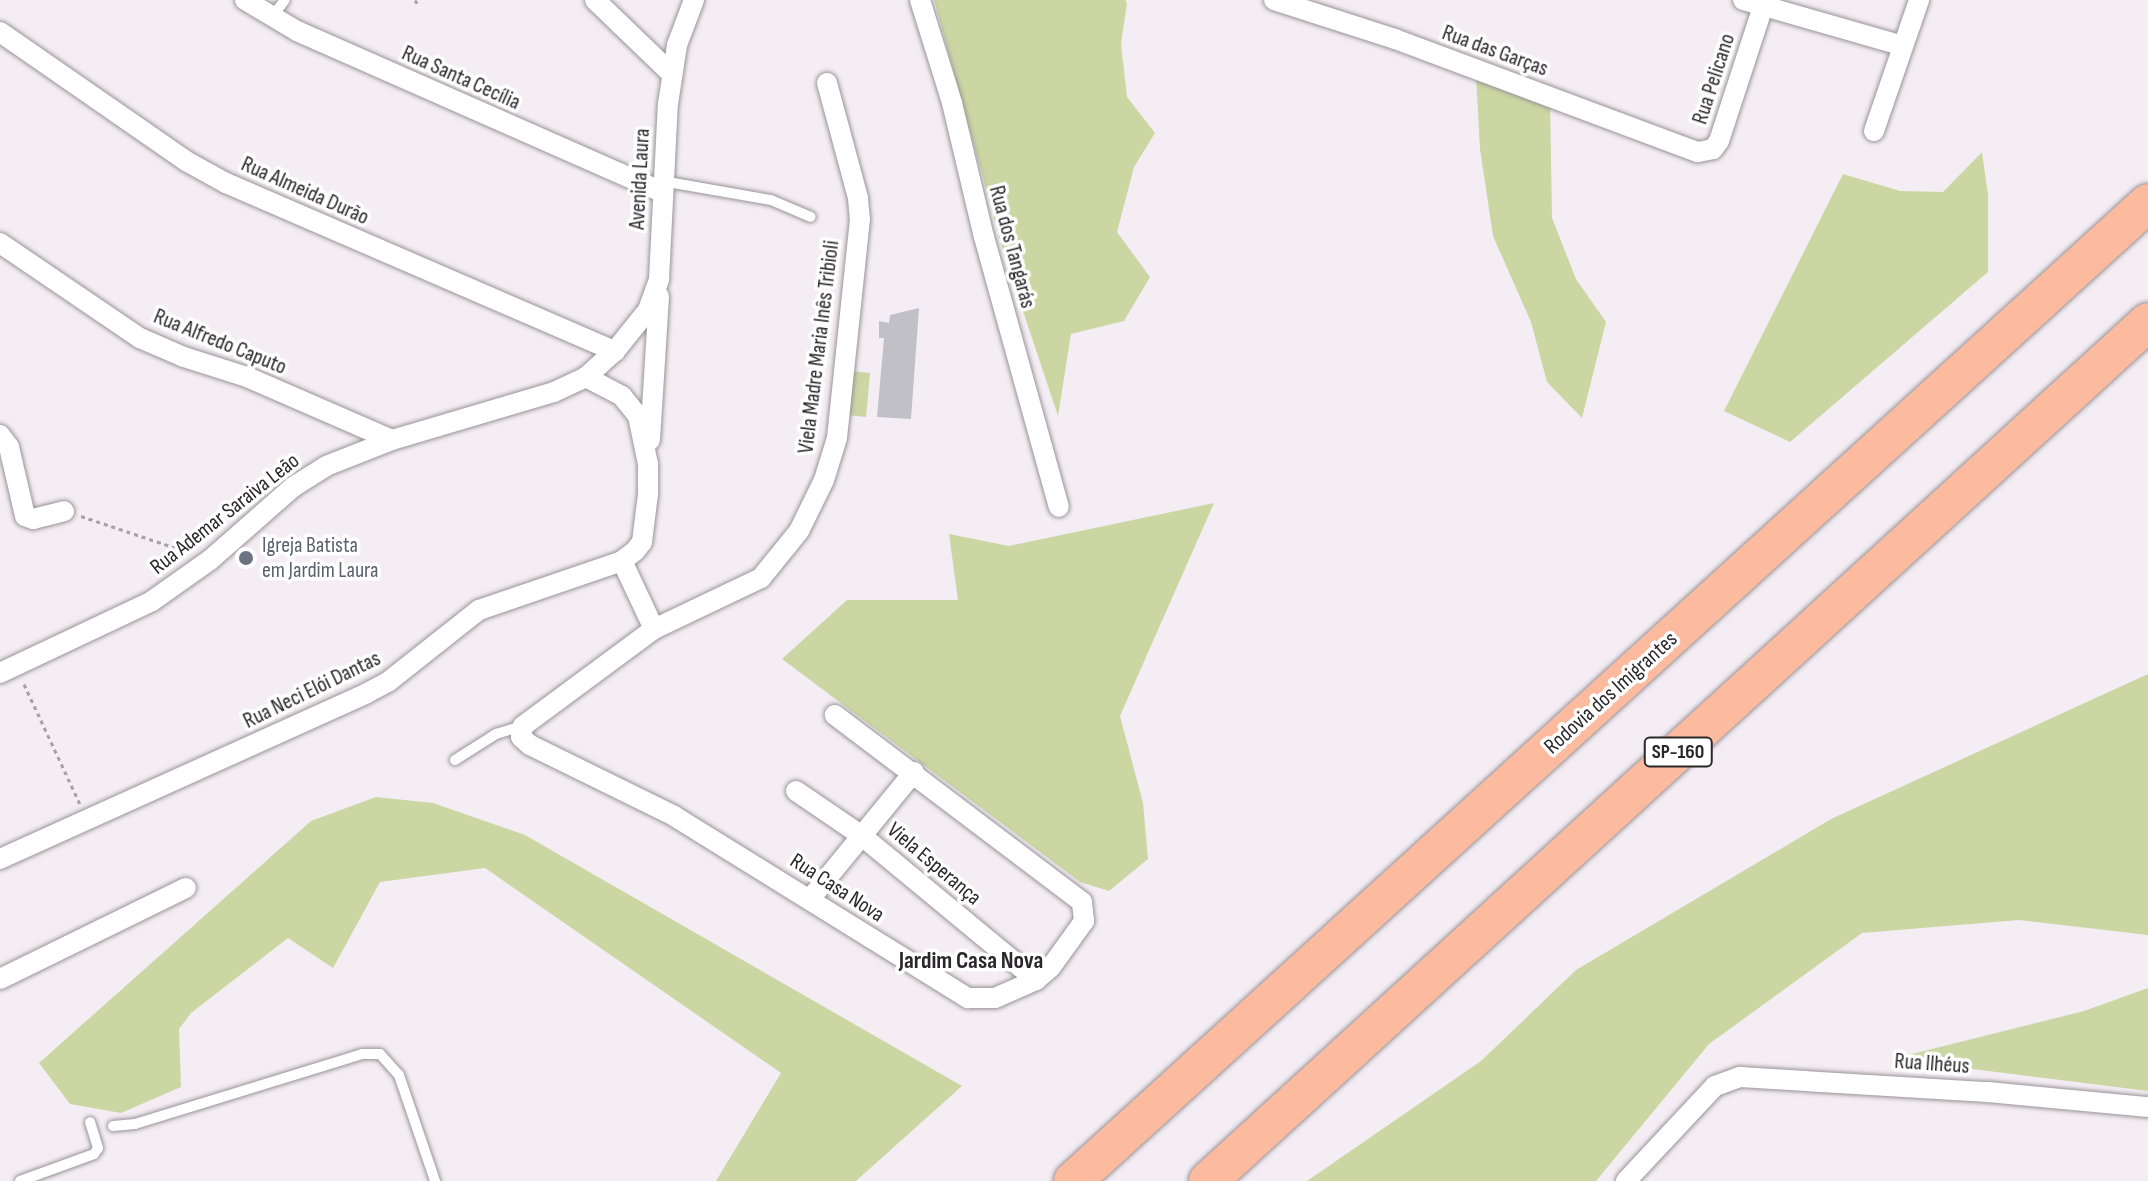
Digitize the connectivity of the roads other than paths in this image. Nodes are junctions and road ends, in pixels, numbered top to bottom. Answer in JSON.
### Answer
{"nodes":[{"id":1,"x":245,"y":0,"type":"edge"},
{"id":2,"x":285,"y":0,"type":"edge"},
{"id":3,"x":595,"y":0,"type":"edge"},
{"id":4,"x":694,"y":0,"type":"edge"},
{"id":5,"x":920,"y":0,"type":"edge"},
{"id":6,"x":1274,"y":0,"type":"edge"},
{"id":7,"x":1743,"y":0,"type":"edge"},
{"id":8,"x":1919,"y":0,"type":"edge"},
{"id":9,"x":1764,"y":4,"type":"edge"},
{"id":10,"x":265,"y":10,"type":"edge"},
{"id":11,"x":0,"y":32,"type":"edge"},
{"id":12,"x":1903,"y":46,"type":"junction"},
{"id":13,"x":672,"y":74,"type":"junction"},
{"id":14,"x":827,"y":83,"type":"dead end"},
{"id":15,"x":1874,"y":131,"type":"dead end"},
{"id":16,"x":1698,"y":152,"type":"joint"},
{"id":17,"x":662,"y":187,"type":"junction"},
{"id":18,"x":2148,"y":203,"type":"edge"},
{"id":19,"x":811,"y":217,"type":"dead end"},
{"id":20,"x":0,"y":243,"type":"edge"},
{"id":21,"x":659,"y":279,"type":"junction"},
{"id":22,"x":2148,"y":322,"type":"edge"},
{"id":23,"x":615,"y":351,"type":"junction"},
{"id":24,"x":586,"y":377,"type":"junction"},
{"id":25,"x":0,"y":435,"type":"edge"},
{"id":26,"x":392,"y":440,"type":"junction"},
{"id":27,"x":648,"y":464,"type":"junction"},
{"id":28,"x":1059,"y":507,"type":"dead end"},
{"id":29,"x":64,"y":511,"type":"road end"},
{"id":30,"x":628,"y":556,"type":"junction"},
{"id":31,"x":654,"y":629,"type":"junction"},
{"id":32,"x":8,"y":670,"type":"edge"},
{"id":33,"x":835,"y":715,"type":"dead end"},
{"id":34,"x":523,"y":726,"type":"junction"},
{"id":35,"x":455,"y":760,"type":"dead end"},
{"id":36,"x":914,"y":772,"type":"junction"},
{"id":37,"x":796,"y":791,"type":"dead end"},
{"id":38,"x":862,"y":836,"type":"junction"},
{"id":39,"x":0,"y":859,"type":"edge"},
{"id":40,"x":186,"y":888,"type":"dead end"},
{"id":41,"x":810,"y":899,"type":"junction"},
{"id":42,"x":0,"y":979,"type":"edge"},
{"id":43,"x":1036,"y":980,"type":"junction"},
{"id":44,"x":2148,"y":1107,"type":"edge"},
{"id":45,"x":90,"y":1122,"type":"dead end"},
{"id":46,"x":113,"y":1126,"type":"dead end"},
{"id":47,"x":20,"y":1181,"type":"edge"},
{"id":48,"x":435,"y":1181,"type":"edge"},
{"id":49,"x":1073,"y":1181,"type":"edge"},
{"id":50,"x":1208,"y":1181,"type":"edge"},
{"id":51,"x":1626,"y":1181,"type":"edge"}],
"edges":[{"from":1,"to":10,"type":"street","name":"Rua Santa Cecília"},
{"from":2,"to":10,"type":"lane"},
{"from":3,"to":13,"type":"street"},
{"from":4,"to":13,"type":"street","name":"Avenida Laura"},
{"from":5,"to":28,"type":"street","name":"Rua dos Tangarás"},
{"from":6,"to":16,"type":"street","name":"Rua das Garças"},
{"from":7,"to":9,"type":"street"},
{"from":8,"to":12,"type":"street"},
{"from":9,"to":12,"type":"street"},
{"from":9,"to":16,"type":"street","name":"Rua Pelicano"},
{"from":10,"to":17,"type":"street","name":"Rua Santa Cecília"},
{"from":11,"to":23,"type":"street","name":"Rua Almeida Durão"},
{"from":12,"to":15,"type":"street"},
{"from":13,"to":17,"type":"street","name":"Avenida Laura"},
{"from":14,"to":31,"type":"street","name":"Viela Madre Maria Inês Tribioli"},
{"from":17,"to":19,"type":"lane"},
{"from":17,"to":21,"type":"street","name":"Avenida Laura"},
{"from":18,"to":49,"type":"highway","name":"Rodovia dos Imigrantes"},
{"from":20,"to":26,"type":"street","name":"Rua Alfredo Caputo"},
{"from":21,"to":23,"type":"street","name":"Avenida Laura"},
{"from":21,"to":27,"type":"street"},
{"from":22,"to":50,"type":"highway","number":"SP-160"},
{"from":23,"to":24,"type":"street","name":"Rua Ademar Saraiva Leão"},
{"from":24,"to":26,"type":"street","name":"Rua Ademar Saraiva Leão"},
{"from":24,"to":27,"type":"street"},
{"from":25,"to":29,"type":"street"},
{"from":26,"to":32,"type":"street","name":"Rua Ademar Saraiva Leão"},
{"from":27,"to":30,"type":"street"},
{"from":30,"to":31,"type":"street"},
{"from":30,"to":39,"type":"street","name":"Rua Neci Elói Dantas"},
{"from":31,"to":34,"type":"street","name":"Viela Madre Maria Inês Tribioli"},
{"from":33,"to":36,"type":"street","name":"Rua Casa Nova"},
{"from":34,"to":35,"type":"lane"},
{"from":34,"to":41,"type":"street","name":"Rua Casa Nova"},
{"from":36,"to":38,"type":"street"},
{"from":36,"to":43,"type":"street","name":"Rua Casa Nova"},
{"from":37,"to":38,"type":"street","name":"Viela Esperança"},
{"from":38,"to":41,"type":"street"},
{"from":38,"to":43,"type":"street","name":"Viela Esperança"},
{"from":40,"to":42,"type":"street"},
{"from":41,"to":43,"type":"street","name":"Rua Casa Nova"},
{"from":44,"to":51,"type":"street","name":"Rua Ilhéus"},
{"from":45,"to":47,"type":"lane"},
{"from":46,"to":48,"type":"lane"}]}
